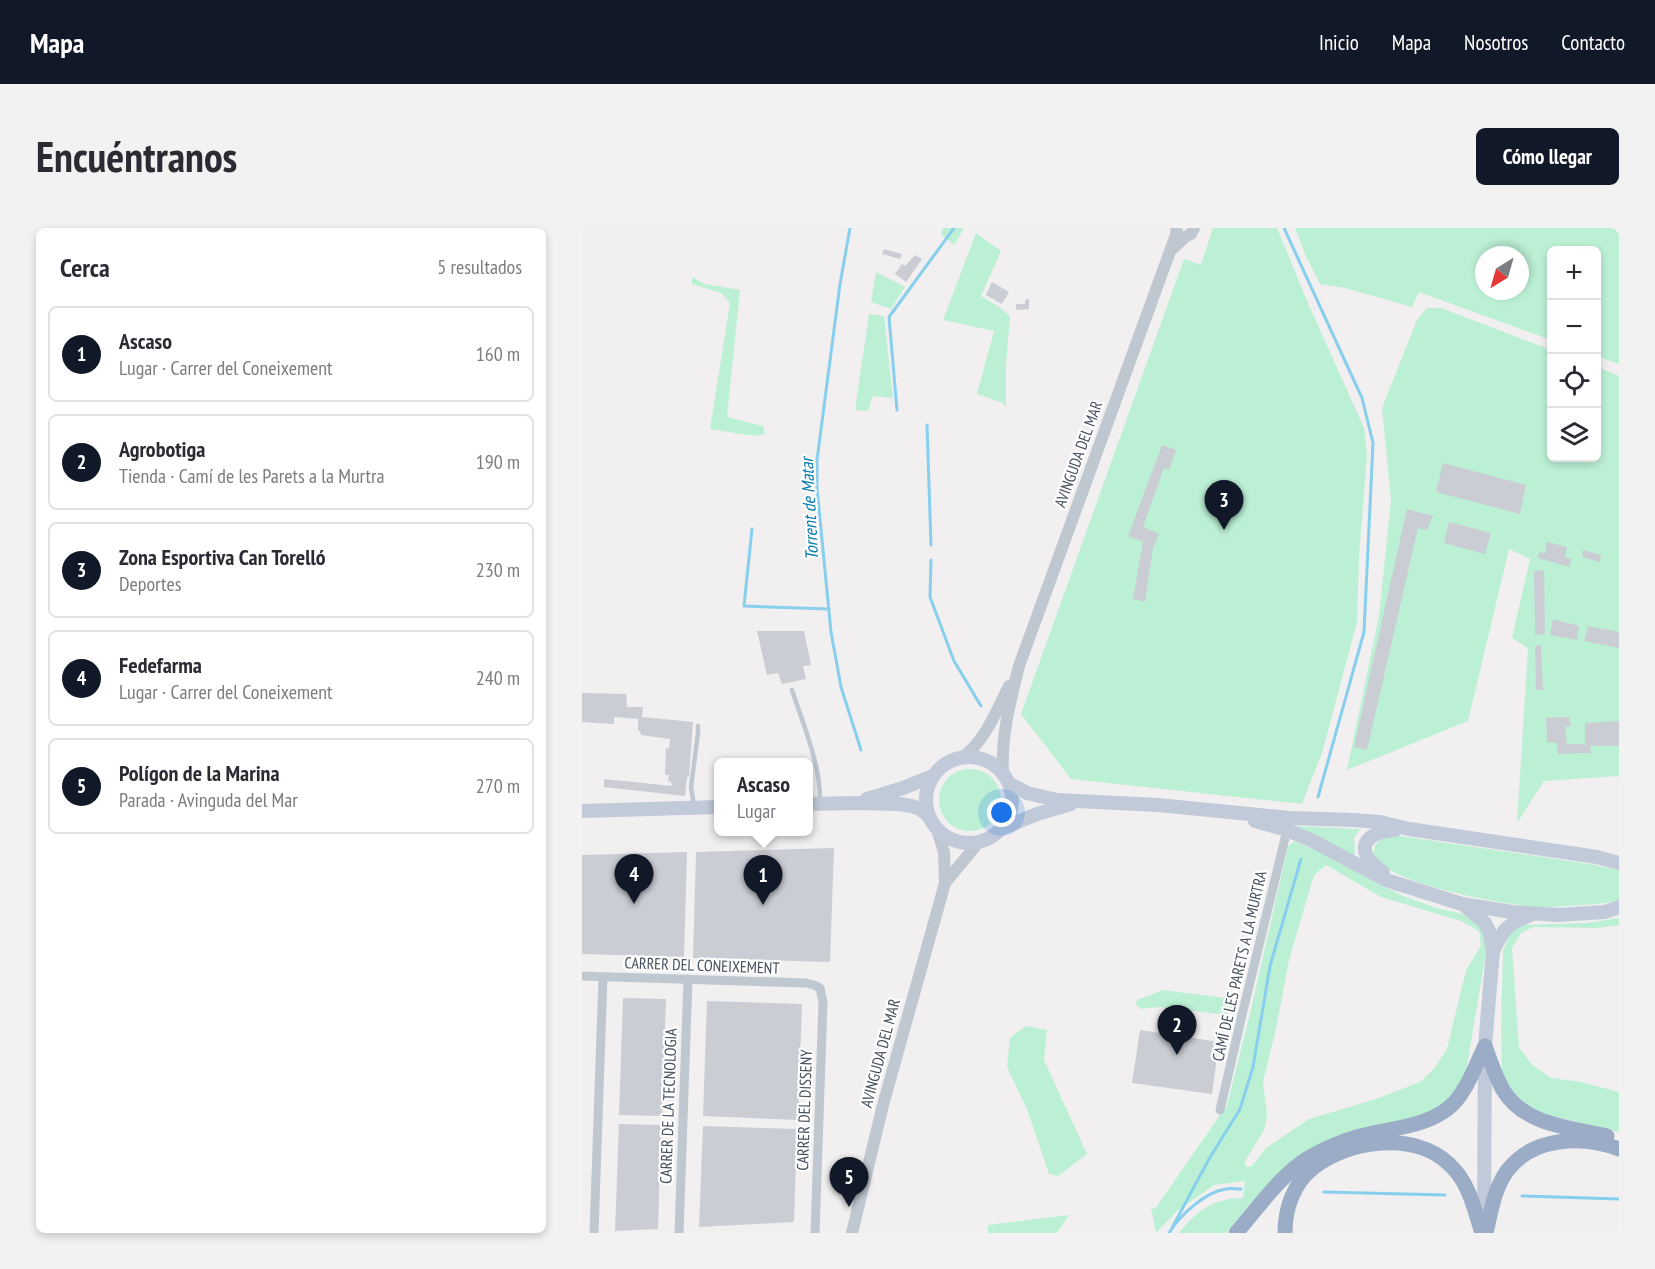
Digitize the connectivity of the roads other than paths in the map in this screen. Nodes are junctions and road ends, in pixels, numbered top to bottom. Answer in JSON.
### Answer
{"nodes":[{"id":1,"x":1183,"y":231,"type":"edge"},
{"id":2,"x":1019,"y":666,"type":"junction"},
{"id":3,"x":792,"y":690,"type":"dead end"},
{"id":4,"x":698,"y":726,"type":"dead end"},
{"id":5,"x":963,"y":757,"type":"junction"},
{"id":6,"x":933,"y":776,"type":"junction"},
{"id":7,"x":1006,"y":778,"type":"junction"},
{"id":8,"x":1080,"y":802,"type":"junction"},
{"id":9,"x":856,"y":803,"type":"junction"},
{"id":10,"x":814,"y":804,"type":"edge"},
{"id":11,"x":695,"y":807,"type":"junction"},
{"id":12,"x":714,"y":807,"type":"edge"},
{"id":13,"x":582,"y":811,"type":"edge"},
{"id":14,"x":1215,"y":811,"type":"junction"},
{"id":15,"x":929,"y":816,"type":"junction"},
{"id":16,"x":1003,"y":828,"type":"junction"},
{"id":17,"x":937,"y":829,"type":"junction"},
{"id":18,"x":1409,"y":829,"type":"junction"},
{"id":19,"x":1287,"y":830,"type":"junction"},
{"id":20,"x":978,"y":843,"type":"junction"},
{"id":21,"x":1597,"y":857,"type":"junction"},
{"id":22,"x":1619,"y":858,"type":"edge"},
{"id":23,"x":1619,"y":863,"type":"edge"},
{"id":24,"x":945,"y":883,"type":"junction"},
{"id":25,"x":1402,"y":885,"type":"junction"},
{"id":26,"x":1462,"y":904,"type":"junction"},
{"id":27,"x":1614,"y":910,"type":"edge"},
{"id":28,"x":1531,"y":914,"type":"junction"},
{"id":29,"x":1493,"y":951,"type":"junction"},
{"id":30,"x":582,"y":976,"type":"edge"},
{"id":31,"x":603,"y":977,"type":"junction"},
{"id":32,"x":688,"y":979,"type":"junction"},
{"id":33,"x":820,"y":988,"type":"joint"},
{"id":34,"x":1485,"y":1046,"type":"junction"},
{"id":35,"x":1220,"y":1110,"type":"dead end"},
{"id":36,"x":1619,"y":1139,"type":"edge"},
{"id":37,"x":1619,"y":1149,"type":"edge"},
{"id":38,"x":594,"y":1233,"type":"edge"},
{"id":39,"x":679,"y":1233,"type":"edge"},
{"id":40,"x":815,"y":1233,"type":"edge"},
{"id":41,"x":852,"y":1233,"type":"edge"},
{"id":42,"x":1236,"y":1233,"type":"edge"},
{"id":43,"x":1285,"y":1233,"type":"edge"},
{"id":44,"x":1484,"y":1233,"type":"edge"}],
"edges":[{"from":1,"to":2,"type":"street","name":"AVINGUDA DEL MAR"},
{"from":2,"to":5,"type":"street","name":"AVINGUDA DEL MAR"},
{"from":2,"to":7,"type":"street","name":"AVINGUDA DEL MAR"},
{"from":3,"to":10,"type":"lane"},
{"from":4,"to":11,"type":"lane"},
{"from":5,"to":6,"type":"main road"},
{"from":5,"to":7,"type":"main road"},
{"from":6,"to":9,"type":"main road"},
{"from":6,"to":15,"type":"main road"},
{"from":7,"to":8,"type":"main road"},
{"from":7,"to":16,"type":"main road"},
{"from":8,"to":14,"type":"main road"},
{"from":8,"to":16,"type":"main road"},
{"from":9,"to":10,"type":"main road"},
{"from":9,"to":15,"type":"main road"},
{"from":11,"to":12,"type":"main road"},
{"from":11,"to":13,"type":"main road"},
{"from":14,"to":18,"type":"main road"},
{"from":14,"to":19,"type":"main road"},
{"from":15,"to":17,"type":"main road"},
{"from":16,"to":20,"type":"main road"},
{"from":17,"to":20,"type":"main road"},
{"from":17,"to":24,"type":"street","name":"AVINGUDA DEL MAR"},
{"from":18,"to":21,"type":"main road"},
{"from":18,"to":25,"type":"main road"},
{"from":19,"to":25,"type":"main road"},
{"from":19,"to":35,"type":"street","name":"CAMÍ DE LES PARETS A LA MURTRA"},
{"from":20,"to":24,"type":"street","name":"AVINGUDA DEL MAR"},
{"from":21,"to":22,"type":"street"},
{"from":21,"to":23,"type":"main road"},
{"from":24,"to":41,"type":"street","name":"AVINGUDA DEL MAR"},
{"from":25,"to":26,"type":"main road"},
{"from":26,"to":28,"type":"main road"},
{"from":26,"to":29,"type":"main road"},
{"from":27,"to":28,"type":"main road"},
{"from":28,"to":29,"type":"main road"},
{"from":29,"to":34,"type":"main road"},
{"from":30,"to":31,"type":"street","name":"CARRER DEL CONEIXEMENT"},
{"from":31,"to":32,"type":"street","name":"CARRER DEL CONEIXEMENT"},
{"from":31,"to":38,"type":"street"},
{"from":32,"to":33,"type":"street","name":"CARRER DEL CONEIXEMENT"},
{"from":32,"to":39,"type":"street","name":"CARRER DE LA TECNOLOGIA"},
{"from":33,"to":40,"type":"street","name":"CARRER DEL DISSENY"},
{"from":34,"to":36,"type":"highway"},
{"from":34,"to":42,"type":"highway"},
{"from":34,"to":44,"type":"main road"},
{"from":37,"to":44,"type":"highway"},
{"from":43,"to":44,"type":"highway"}]}
